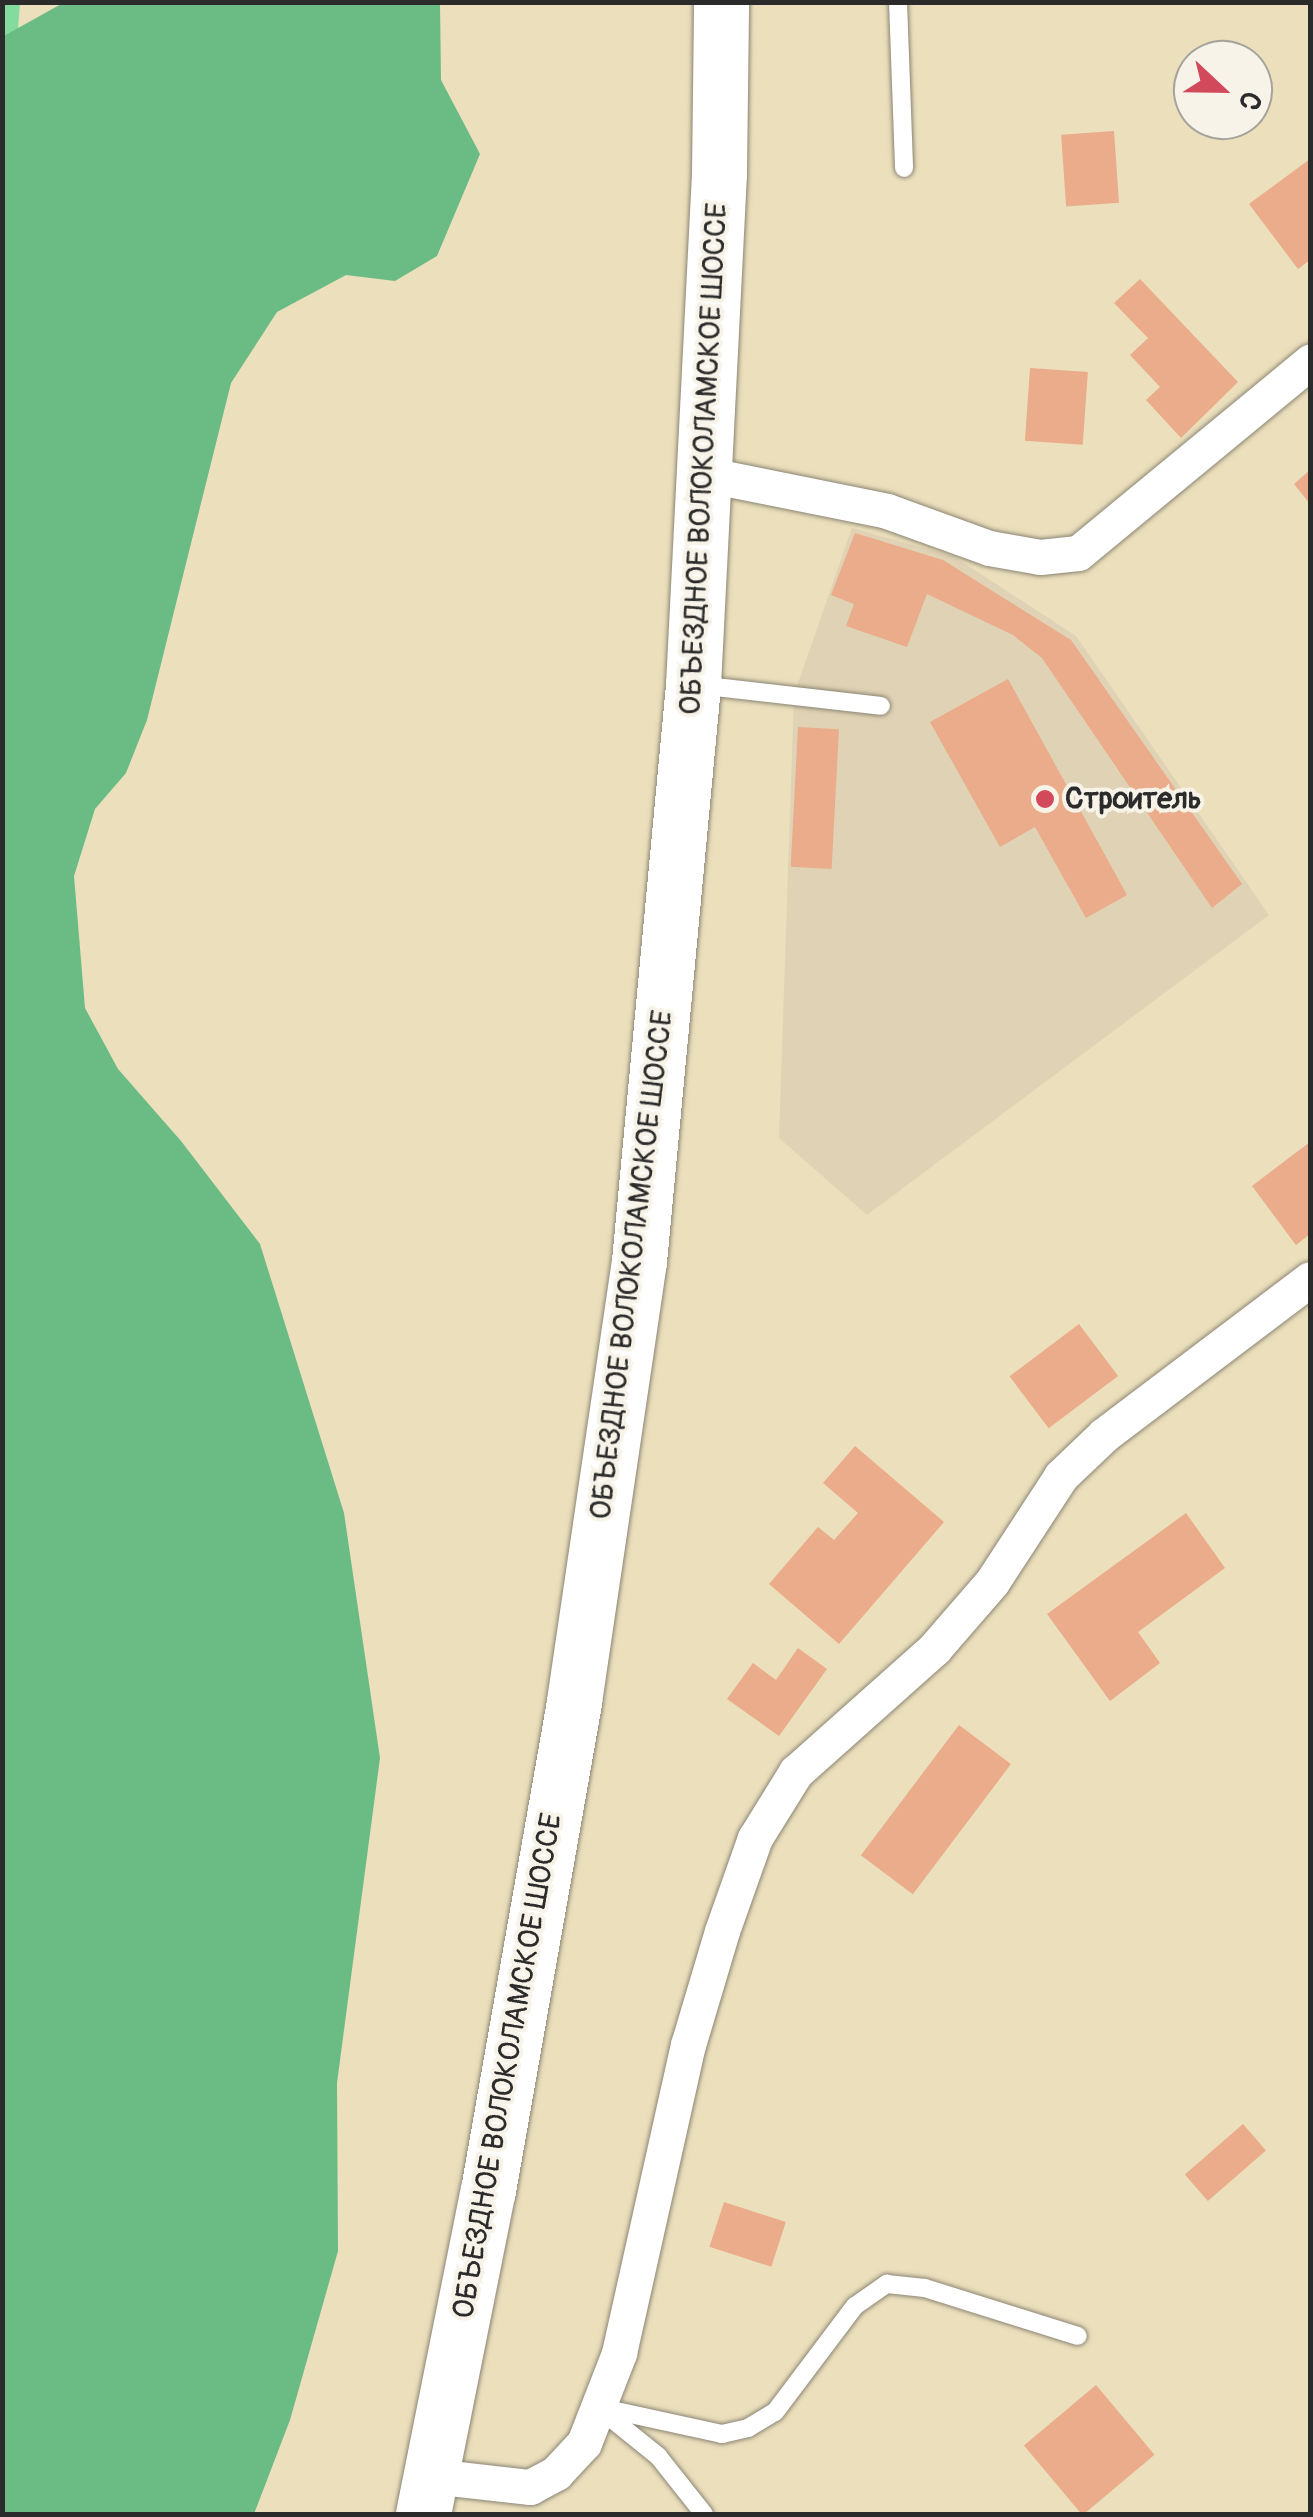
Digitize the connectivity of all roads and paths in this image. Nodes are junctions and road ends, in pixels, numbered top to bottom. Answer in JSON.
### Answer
{"nodes":[{"id":1,"x":721,"y":2,"type":"edge"},
{"id":2,"x":898,"y":2,"type":"edge"},
{"id":3,"x":904,"y":168,"type":"dead end"},
{"id":4,"x":1310,"y":362,"type":"edge"},
{"id":5,"x":704,"y":474,"type":"junction"},
{"id":6,"x":693,"y":684,"type":"junction"},
{"id":7,"x":881,"y":706,"type":"dead end"},
{"id":8,"x":1310,"y":1279,"type":"edge"},
{"id":9,"x":1078,"y":2336,"type":"dead end"},
{"id":10,"x":598,"y":2407,"type":"junction"},
{"id":11,"x":427,"y":2495,"type":"edge"},
{"id":12,"x":704,"y":2514,"type":"edge"}],
"edges":[{"from":1,"to":5,"type":"main road","name":"ОБЪЕЗДНОЕ ВОЛОКОЛАМСКОЕ ШОССЕ"},
{"from":2,"to":3,"type":"lane"},
{"from":4,"to":5,"type":"street"},
{"from":5,"to":6,"type":"main road","name":"ОБЪЕЗДНОЕ ВОЛОКОЛАМСКОЕ ШОССЕ"},
{"from":6,"to":7,"type":"lane"},
{"from":6,"to":11,"type":"main road","name":"ОБЪЕЗДНОЕ ВОЛОКОЛАМСКОЕ ШОССЕ"},
{"from":8,"to":10,"type":"street"},
{"from":9,"to":10,"type":"lane"},
{"from":10,"to":11,"type":"street"},
{"from":10,"to":12,"type":"lane"}]}
